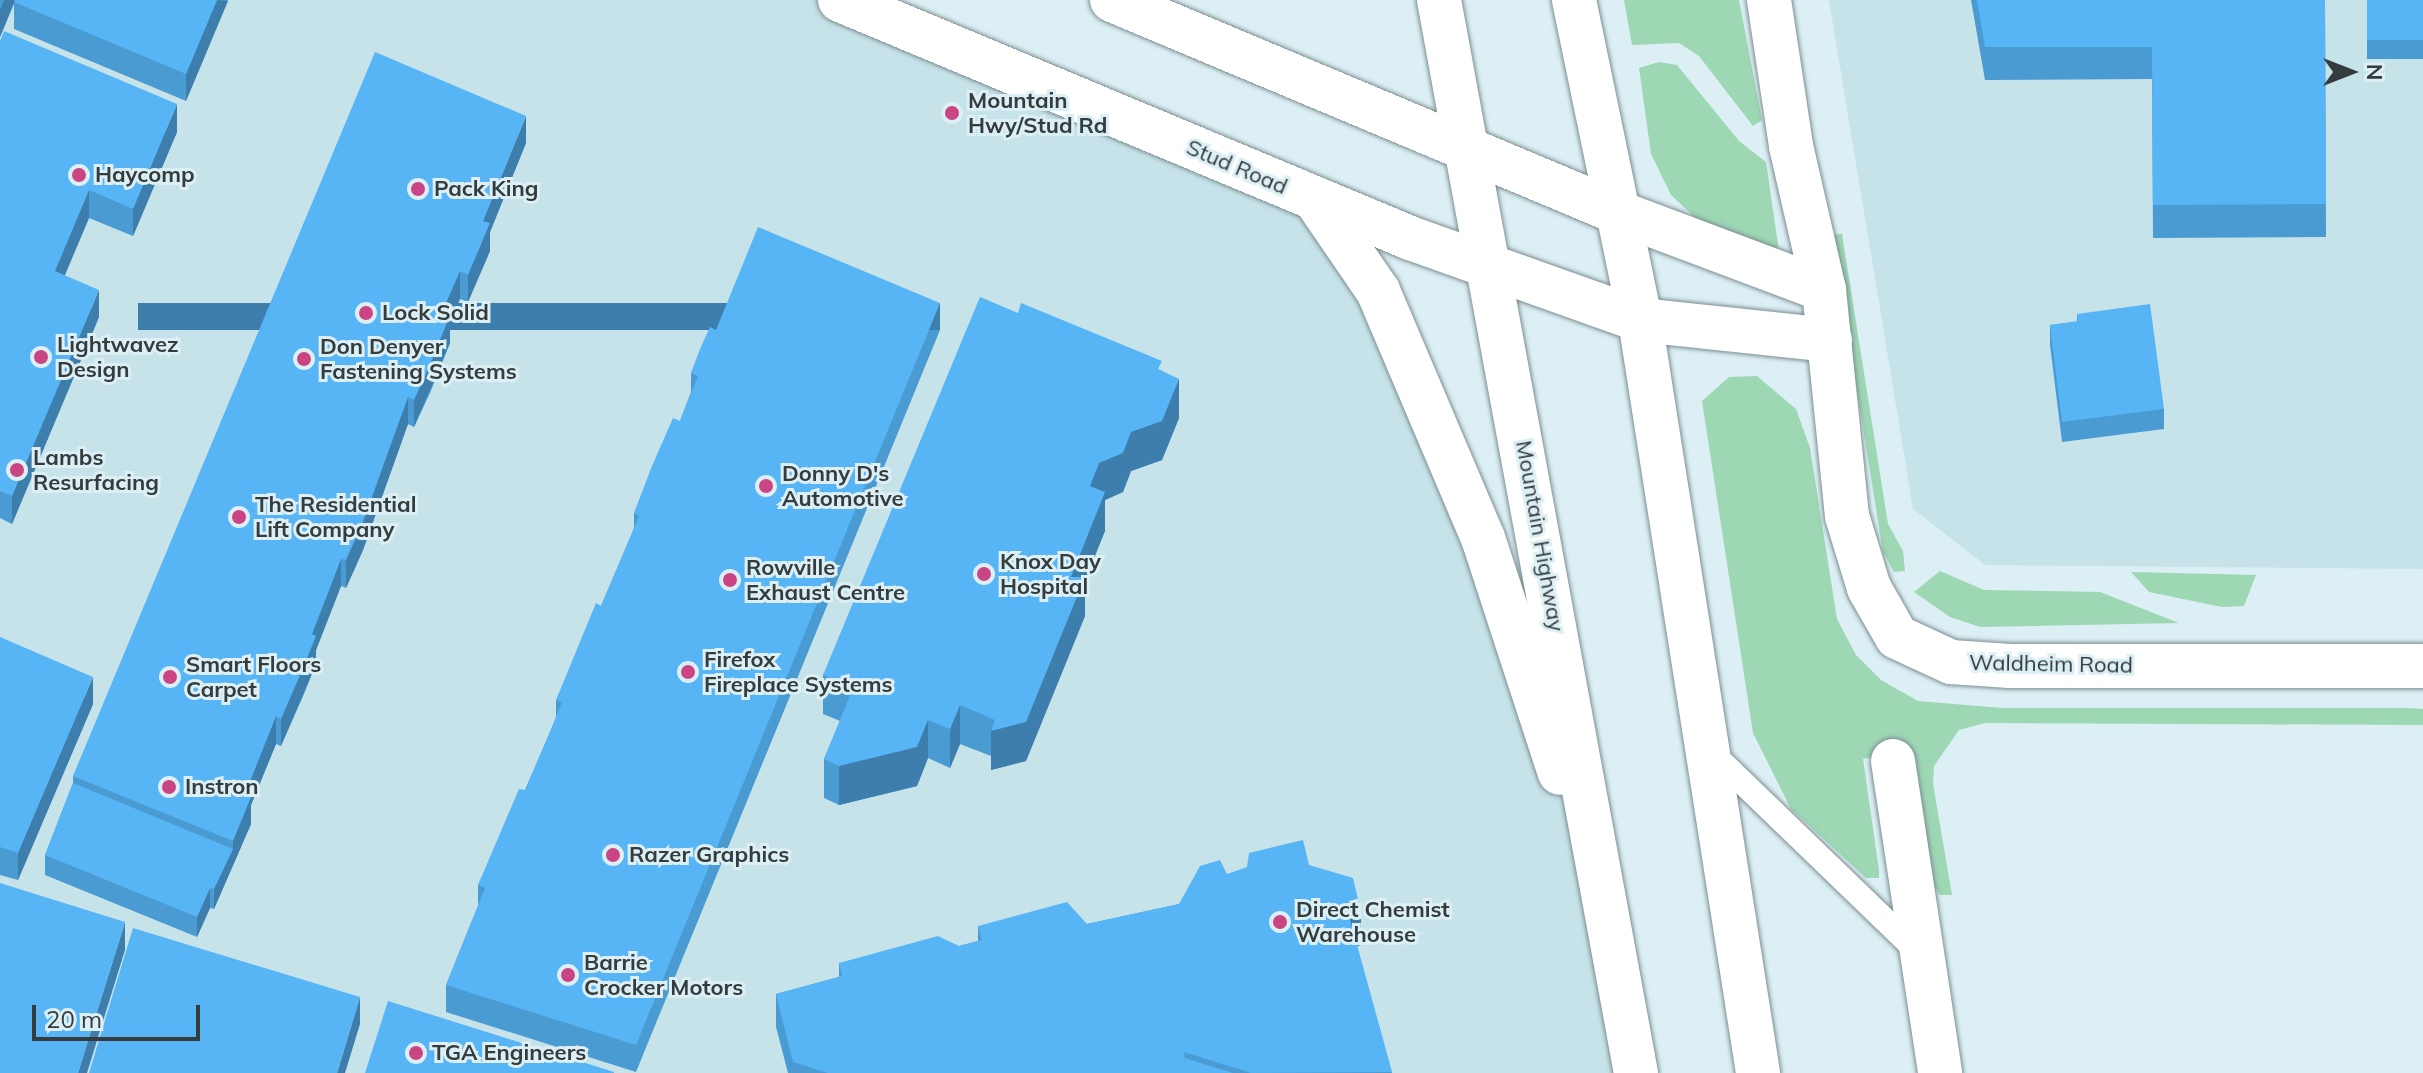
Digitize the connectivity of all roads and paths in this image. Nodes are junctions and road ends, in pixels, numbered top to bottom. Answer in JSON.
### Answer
{"nodes":[{"id":1,"x":840,"y":0,"type":"edge"},
{"id":2,"x":1112,"y":0,"type":"edge"},
{"id":3,"x":1439,"y":0,"type":"edge"},
{"id":4,"x":1574,"y":0,"type":"edge"},
{"id":5,"x":1769,"y":0,"type":"edge"},
{"id":6,"x":1469,"y":148,"type":"junction"},
{"id":7,"x":1315,"y":199,"type":"junction"},
{"id":8,"x":1617,"y":212,"type":"junction"},
{"id":9,"x":1492,"y":268,"type":"junction"},
{"id":10,"x":1824,"y":290,"type":"junction"},
{"id":11,"x":1640,"y":320,"type":"junction"},
{"id":12,"x":1830,"y":340,"type":"junction"},
{"id":13,"x":2423,"y":666,"type":"edge"},
{"id":14,"x":1703,"y":744,"type":"junction"},
{"id":15,"x":1893,"y":761,"type":"dead end"},
{"id":16,"x":1611,"y":927,"type":"junction"},
{"id":17,"x":1921,"y":956,"type":"junction"},
{"id":18,"x":1636,"y":1073,"type":"edge"},
{"id":19,"x":1758,"y":1073,"type":"edge"},
{"id":20,"x":1940,"y":1073,"type":"edge"}],
"edges":[{"from":1,"to":7,"type":"main road","name":"Stud Road"},
{"from":2,"to":6,"type":"main road"},
{"from":3,"to":6,"type":"main road","name":"Mountain Highway"},
{"from":4,"to":8,"type":"main road"},
{"from":5,"to":10,"type":"main road","name":"Waldheim Road"},
{"from":6,"to":8,"type":"main road"},
{"from":6,"to":9,"type":"main road","name":"Mountain Highway"},
{"from":7,"to":9,"type":"main road","name":"Stud Road"},
{"from":7,"to":16,"type":"main road"},
{"from":8,"to":10,"type":"main road"},
{"from":8,"to":11,"type":"main road"},
{"from":9,"to":11,"type":"main road","name":"Stud Road"},
{"from":9,"to":16,"type":"main road","name":"Mountain Highway"},
{"from":10,"to":12,"type":"main road","name":"Waldheim Road"},
{"from":11,"to":12,"type":"main road"},
{"from":11,"to":14,"type":"main road"},
{"from":12,"to":13,"type":"main road","name":"Waldheim Road"},
{"from":14,"to":17,"type":"lane"},
{"from":14,"to":19,"type":"main road"},
{"from":15,"to":17,"type":"main road"},
{"from":16,"to":18,"type":"main road","name":"Mountain Highway"},
{"from":17,"to":20,"type":"main road"}]}
